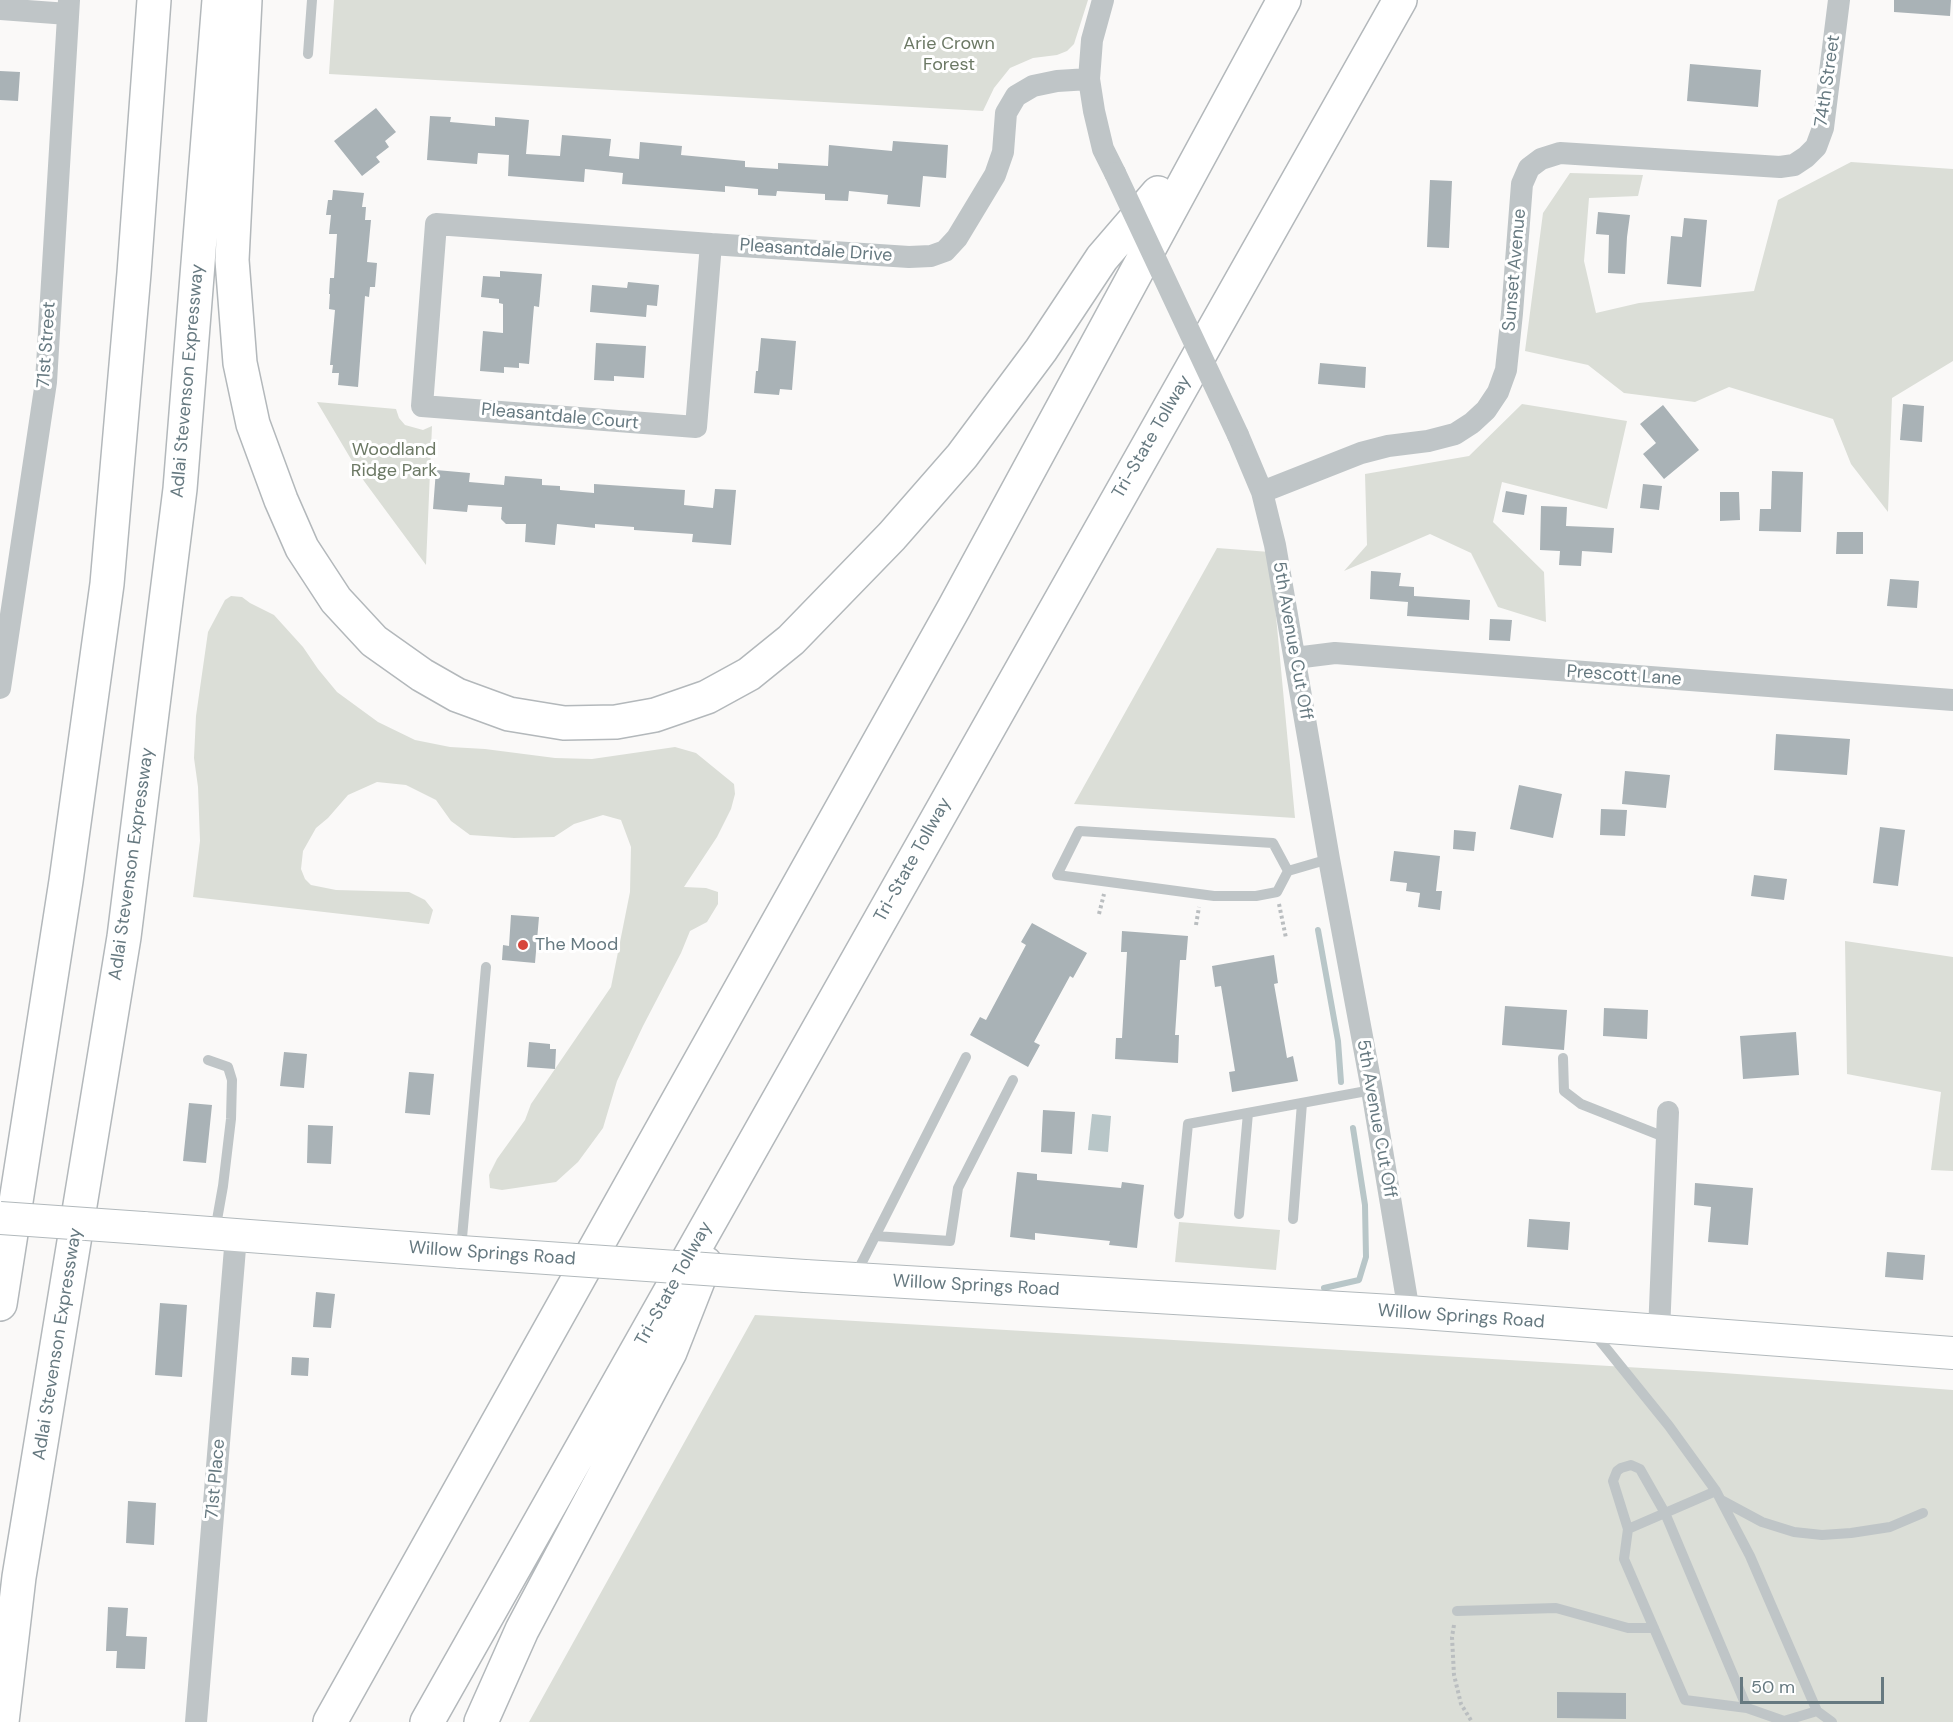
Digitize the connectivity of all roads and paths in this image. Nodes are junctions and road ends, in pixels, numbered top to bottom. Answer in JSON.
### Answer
{"nodes":[{"id":1,"x":154,"y":0,"type":"edge"},
{"id":2,"x":219,"y":0,"type":"edge"},
{"id":3,"x":245,"y":0,"type":"edge"},
{"id":4,"x":312,"y":0,"type":"edge"},
{"id":5,"x":1103,"y":0,"type":"edge"},
{"id":6,"x":1284,"y":0,"type":"edge"},
{"id":7,"x":1400,"y":0,"type":"edge"},
{"id":8,"x":1839,"y":0,"type":"edge"},
{"id":9,"x":68,"y":7,"type":"edge"},
{"id":10,"x":0,"y":9,"type":"edge"},
{"id":11,"x":308,"y":54,"type":"dead end"},
{"id":12,"x":1089,"y":79,"type":"junction"},
{"id":13,"x":1212,"y":130,"type":"junction"},
{"id":14,"x":1806,"y":157,"type":"joint"},
{"id":15,"x":436,"y":224,"type":"joint"},
{"id":16,"x":711,"y":244,"type":"junction"},
{"id":17,"x":1262,"y":492,"type":"junction"},
{"id":18,"x":1295,"y":658,"type":"junction"},
{"id":19,"x":0,"y":688,"type":"edge"},
{"id":20,"x":1953,"y":700,"type":"edge"},
{"id":21,"x":1329,"y":858,"type":"junction"},
{"id":22,"x":1288,"y":871,"type":"junction"},
{"id":23,"x":1277,"y":892,"type":"junction"},
{"id":24,"x":1286,"y":939,"type":"dead end"},
{"id":25,"x":486,"y":967,"type":"dead end"},
{"id":26,"x":966,"y":1057,"type":"dead end"},
{"id":27,"x":1563,"y":1058,"type":"dead end"},
{"id":28,"x":208,"y":1060,"type":"dead end"},
{"id":29,"x":1013,"y":1080,"type":"dead end"},
{"id":30,"x":1372,"y":1090,"type":"junction"},
{"id":31,"x":1302,"y":1103,"type":"junction"},
{"id":32,"x":1668,"y":1112,"type":"dead end"},
{"id":33,"x":1248,"y":1113,"type":"junction"},
{"id":34,"x":1667,"y":1138,"type":"junction"},
{"id":35,"x":746,"y":1157,"type":"junction"},
{"id":36,"x":1179,"y":1214,"type":"dead end"},
{"id":37,"x":1239,"y":1215,"type":"dead end"},
{"id":38,"x":0,"y":1218,"type":"edge"},
{"id":39,"x":1293,"y":1219,"type":"dead end"},
{"id":40,"x":225,"y":1235,"type":"junction"},
{"id":41,"x":875,"y":1236,"type":"junction"},
{"id":42,"x":461,"y":1252,"type":"junction"},
{"id":43,"x":853,"y":1279,"type":"junction"},
{"id":44,"x":0,"y":1304,"type":"edge"},
{"id":45,"x":1409,"y":1312,"type":"junction"},
{"id":46,"x":1589,"y":1327,"type":"junction"},
{"id":47,"x":1659,"y":1332,"type":"junction"},
{"id":48,"x":1953,"y":1353,"type":"edge"},
{"id":49,"x":1718,"y":1495,"type":"junction"},
{"id":50,"x":1665,"y":1513,"type":"junction"},
{"id":51,"x":1923,"y":1513,"type":"dead end"},
{"id":52,"x":1628,"y":1529,"type":"junction"},
{"id":53,"x":1457,"y":1611,"type":"joint"},
{"id":54,"x":1654,"y":1628,"type":"junction"},
{"id":55,"x":1747,"y":1708,"type":"junction"},
{"id":56,"x":1817,"y":1710,"type":"junction"},
{"id":57,"x":2,"y":1722,"type":"edge"},
{"id":58,"x":196,"y":1722,"type":"edge"},
{"id":59,"x":330,"y":1722,"type":"edge"},
{"id":60,"x":427,"y":1722,"type":"edge"},
{"id":61,"x":481,"y":1722,"type":"edge"},
{"id":62,"x":1472,"y":1722,"type":"edge"},
{"id":63,"x":1832,"y":1722,"type":"edge"}],
"edges":[{"from":1,"to":44,"type":"highway"},
{"from":2,"to":57,"type":"highway","name":"Adlai Stevenson Expressway"},
{"from":3,"to":13,"type":"highway"},
{"from":4,"to":11,"type":"lane"},
{"from":5,"to":12,"type":"street","name":"5th Avenue Cut Off"},
{"from":6,"to":13,"type":"highway"},
{"from":7,"to":35,"type":"highway","name":"Tri-State Tollway"},
{"from":8,"to":14,"type":"street","name":"74th Street"},
{"from":9,"to":10,"type":"street"},
{"from":9,"to":19,"type":"street","name":"71st Street"},
{"from":12,"to":16,"type":"street","name":"Pleasantdale Drive"},
{"from":12,"to":17,"type":"street","name":"5th Avenue Cut Off","bridge":true},
{"from":13,"to":59,"type":"highway"},
{"from":14,"to":17,"type":"street","name":"Sunset Avenue"},
{"from":15,"to":16,"type":"street","name":"Pleasantdale Drive"},
{"from":15,"to":16,"type":"street","name":"Pleasantdale Court"},
{"from":17,"to":18,"type":"street","name":"5th Avenue Cut Off"},
{"from":18,"to":20,"type":"street","name":"Prescott Lane"},
{"from":18,"to":21,"type":"street","name":"5th Avenue Cut Off"},
{"from":21,"to":22,"type":"lane"},
{"from":21,"to":30,"type":"street","name":"5th Avenue Cut Off"},
{"from":22,"to":23,"type":"lane"},
{"from":22,"to":23,"type":"lane"},
{"from":23,"to":24,"type":"path"},
{"from":25,"to":42,"type":"lane"},
{"from":26,"to":41,"type":"lane"},
{"from":27,"to":34,"type":"lane"},
{"from":28,"to":40,"type":"lane"},
{"from":29,"to":41,"type":"lane"},
{"from":30,"to":31,"type":"lane"},
{"from":30,"to":45,"type":"street","name":"5th Avenue Cut Off"},
{"from":31,"to":33,"type":"lane"},
{"from":31,"to":39,"type":"lane"},
{"from":32,"to":34,"type":"street"},
{"from":33,"to":36,"type":"lane"},
{"from":33,"to":37,"type":"lane"},
{"from":34,"to":47,"type":"street"},
{"from":35,"to":60,"type":"highway","name":"Tri-State Tollway"},
{"from":35,"to":61,"type":"highway"},
{"from":38,"to":40,"type":"main road","name":"Willow Springs Road","bridge":true},
{"from":40,"to":42,"type":"main road","name":"Willow Springs Road"},
{"from":40,"to":58,"type":"street","name":"71st Place"},
{"from":41,"to":43,"type":"lane"},
{"from":42,"to":43,"type":"main road","name":"Willow Springs Road","bridge":true},
{"from":43,"to":45,"type":"main road","name":"Willow Springs Road"},
{"from":45,"to":46,"type":"main road","name":"Willow Springs Road"},
{"from":46,"to":47,"type":"main road","name":"Willow Springs Road"},
{"from":46,"to":49,"type":"lane"},
{"from":47,"to":48,"type":"main road","name":"Willow Springs Road"},
{"from":49,"to":50,"type":"lane"},
{"from":49,"to":51,"type":"lane"},
{"from":49,"to":56,"type":"lane"},
{"from":50,"to":52,"type":"lane"},
{"from":50,"to":52,"type":"lane"},
{"from":50,"to":55,"type":"lane"},
{"from":52,"to":54,"type":"lane"},
{"from":53,"to":54,"type":"lane"},
{"from":53,"to":62,"type":"path"},
{"from":54,"to":55,"type":"lane"},
{"from":55,"to":56,"type":"lane"},
{"from":56,"to":63,"type":"lane"}]}
